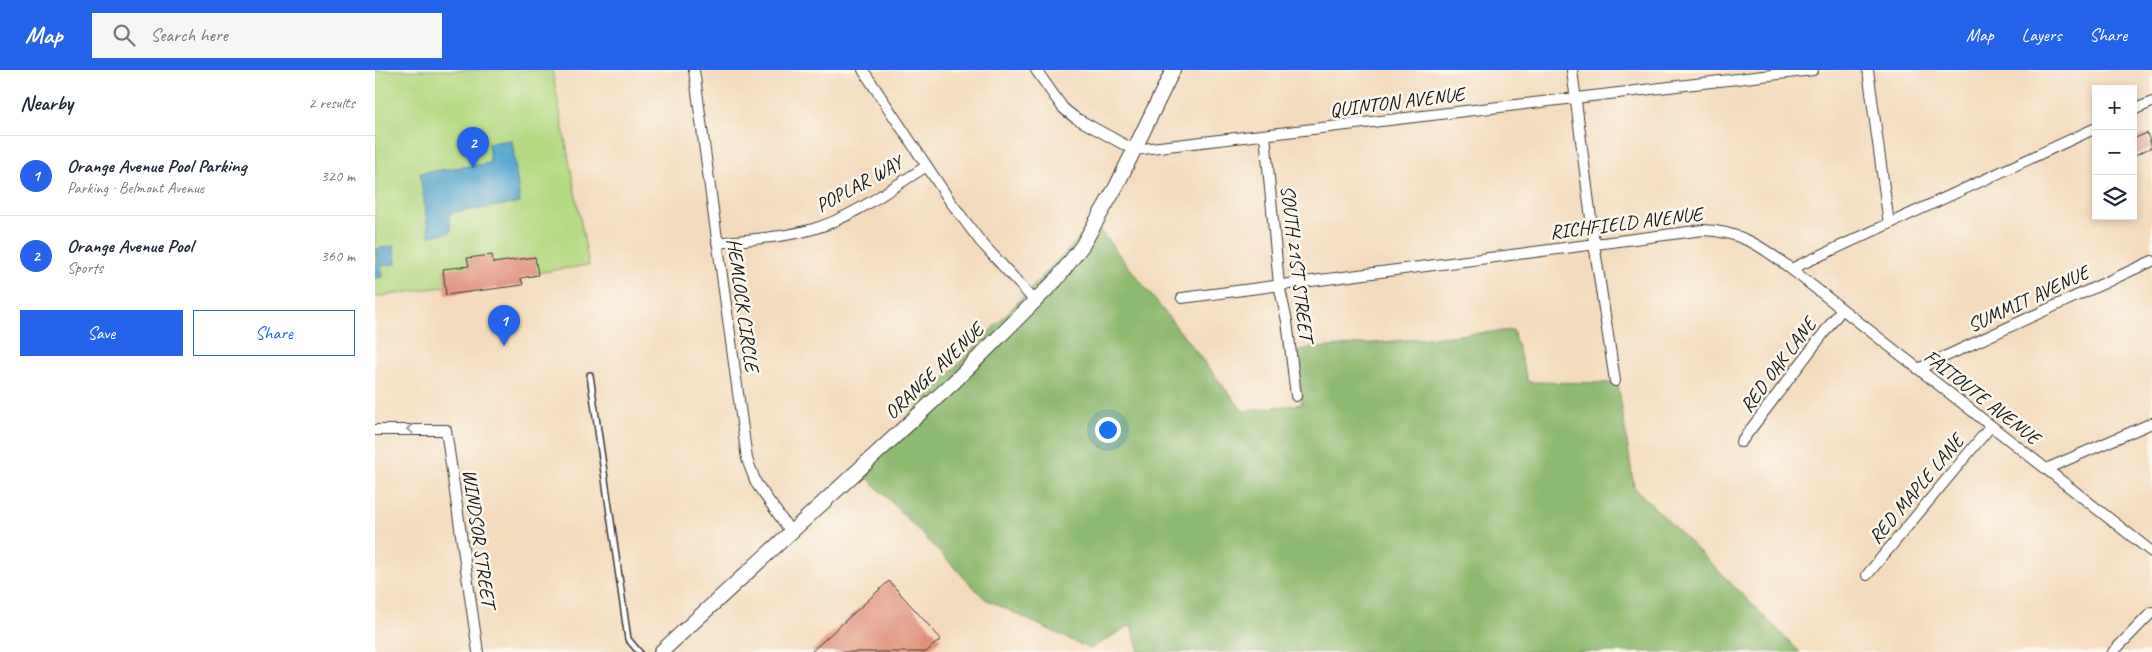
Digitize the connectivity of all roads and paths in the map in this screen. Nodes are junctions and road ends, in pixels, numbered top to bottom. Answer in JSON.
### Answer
{"nodes":[{"id":1,"x":694,"y":70,"type":"edge"},
{"id":2,"x":863,"y":70,"type":"edge"},
{"id":3,"x":1036,"y":70,"type":"edge"},
{"id":4,"x":1173,"y":70,"type":"edge"},
{"id":5,"x":1572,"y":70,"type":"edge"},
{"id":6,"x":1813,"y":70,"type":"edge"},
{"id":7,"x":1868,"y":70,"type":"edge"},
{"id":8,"x":1576,"y":98,"type":"junction"},
{"id":9,"x":2152,"y":102,"type":"edge"},
{"id":10,"x":2137,"y":108,"type":"edge"},
{"id":11,"x":2092,"y":130,"type":"edge"},
{"id":12,"x":1265,"y":135,"type":"junction"},
{"id":13,"x":1134,"y":150,"type":"junction"},
{"id":14,"x":927,"y":166,"type":"junction"},
{"id":15,"x":1889,"y":224,"type":"junction"},
{"id":16,"x":717,"y":243,"type":"junction"},
{"id":17,"x":1595,"y":243,"type":"junction"},
{"id":18,"x":2152,"y":261,"type":"edge"},
{"id":19,"x":1791,"y":268,"type":"junction"},
{"id":20,"x":1279,"y":286,"type":"junction"},
{"id":21,"x":1182,"y":298,"type":"dead end"},
{"id":22,"x":1035,"y":301,"type":"junction"},
{"id":23,"x":1842,"y":308,"type":"junction"},
{"id":24,"x":1918,"y":368,"type":"junction"},
{"id":25,"x":590,"y":375,"type":"dead end"},
{"id":26,"x":1615,"y":381,"type":"dead end"},
{"id":27,"x":1295,"y":396,"type":"dead end"},
{"id":28,"x":2152,"y":423,"type":"edge"},
{"id":29,"x":1991,"y":426,"type":"junction"},
{"id":30,"x":375,"y":430,"type":"edge"},
{"id":31,"x":1741,"y":442,"type":"dead end"},
{"id":32,"x":2046,"y":469,"type":"junction"},
{"id":33,"x":791,"y":532,"type":"junction"},
{"id":34,"x":2152,"y":552,"type":"edge"},
{"id":35,"x":1867,"y":575,"type":"dead end"},
{"id":36,"x":2152,"y":612,"type":"edge"},
{"id":37,"x":478,"y":652,"type":"edge"},
{"id":38,"x":639,"y":652,"type":"edge"},
{"id":39,"x":661,"y":652,"type":"edge"},
{"id":40,"x":2113,"y":652,"type":"edge"}],
"edges":[{"from":1,"to":16,"type":"street","name":"HEMLOCK CIRCLE"},
{"from":2,"to":14,"type":"street"},
{"from":3,"to":13,"type":"street"},
{"from":4,"to":13,"type":"street","name":"ORANGE AVENUE"},
{"from":5,"to":8,"type":"street"},
{"from":6,"to":8,"type":"street","name":"QUINTON AVENUE"},
{"from":7,"to":15,"type":"street"},
{"from":8,"to":12,"type":"street","name":"QUINTON AVENUE"},
{"from":8,"to":17,"type":"street"},
{"from":9,"to":10,"type":"street"},
{"from":11,"to":15,"type":"street"},
{"from":12,"to":13,"type":"street","name":"QUINTON AVENUE"},
{"from":12,"to":20,"type":"street","name":"SOUTH 21ST STREET"},
{"from":13,"to":22,"type":"street","name":"ORANGE AVENUE"},
{"from":14,"to":16,"type":"street","name":"POPLAR WAY"},
{"from":14,"to":22,"type":"street"},
{"from":15,"to":19,"type":"street"},
{"from":16,"to":33,"type":"street","name":"HEMLOCK CIRCLE"},
{"from":17,"to":19,"type":"street","name":"RICHFIELD AVENUE"},
{"from":17,"to":20,"type":"street","name":"RICHFIELD AVENUE"},
{"from":17,"to":26,"type":"street"},
{"from":18,"to":24,"type":"street","name":"SUMMIT AVENUE"},
{"from":19,"to":23,"type":"street","name":"FAITOUTE AVENUE"},
{"from":20,"to":21,"type":"street","name":"RICHFIELD AVENUE"},
{"from":20,"to":27,"type":"street","name":"SOUTH 21ST STREET"},
{"from":22,"to":33,"type":"street","name":"ORANGE AVENUE"},
{"from":23,"to":24,"type":"street","name":"FAITOUTE AVENUE"},
{"from":23,"to":31,"type":"street","name":"RED OAK LANE"},
{"from":24,"to":29,"type":"street","name":"FAITOUTE AVENUE"},
{"from":25,"to":38,"type":"lane"},
{"from":28,"to":32,"type":"street"},
{"from":29,"to":32,"type":"street","name":"FAITOUTE AVENUE"},
{"from":29,"to":35,"type":"street","name":"RED MAPLE LANE"},
{"from":37,"to":30,"type":"street","name":"WINDSOR STREET","one_way":true},
{"from":32,"to":34,"type":"street","name":"FAITOUTE AVENUE"},
{"from":33,"to":39,"type":"street","name":"ORANGE AVENUE"},
{"from":36,"to":40,"type":"street"}]}
